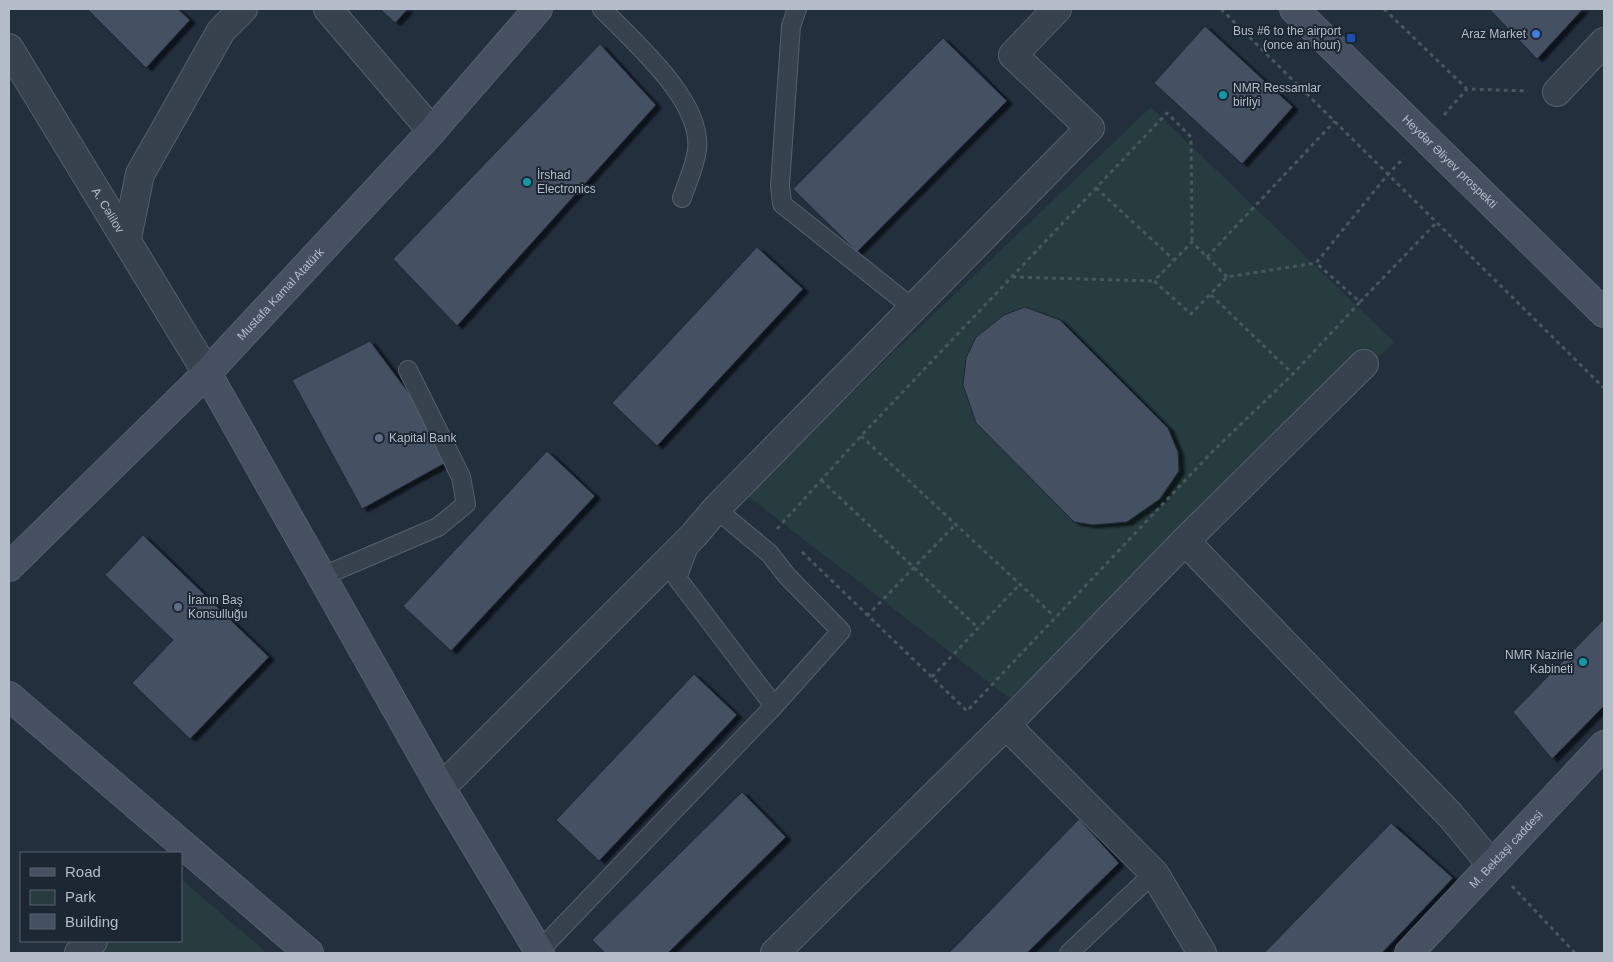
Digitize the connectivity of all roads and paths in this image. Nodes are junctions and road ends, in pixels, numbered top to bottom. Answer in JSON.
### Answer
{"nodes":[{"id":1,"x":242,"y":9,"type":"edge"},
{"id":2,"x":328,"y":9,"type":"edge"},
{"id":3,"x":538,"y":9,"type":"edge"},
{"id":4,"x":602,"y":9,"type":"edge"},
{"id":5,"x":797,"y":9,"type":"edge"},
{"id":6,"x":1057,"y":9,"type":"edge"},
{"id":7,"x":1221,"y":9,"type":"edge"},
{"id":8,"x":1294,"y":9,"type":"edge"},
{"id":9,"x":1384,"y":9,"type":"edge"},
{"id":10,"x":1604,"y":42,"type":"edge"},
{"id":11,"x":9,"y":48,"type":"edge"},
{"id":12,"x":1467,"y":89,"type":"junction"},
{"id":13,"x":1557,"y":92,"type":"joint"},
{"id":14,"x":1335,"y":121,"type":"junction"},
{"id":15,"x":432,"y":131,"type":"junction"},
{"id":16,"x":1425,"y":137,"type":"junction"},
{"id":17,"x":1389,"y":173,"type":"junction"},
{"id":18,"x":1096,"y":188,"type":"junction"},
{"id":19,"x":682,"y":198,"type":"dead end"},
{"id":20,"x":1438,"y":222,"type":"junction"},
{"id":21,"x":126,"y":238,"type":"junction"},
{"id":22,"x":1192,"y":242,"type":"junction"},
{"id":23,"x":1207,"y":258,"type":"junction"},
{"id":24,"x":1174,"y":260,"type":"junction"},
{"id":25,"x":1316,"y":263,"type":"junction"},
{"id":26,"x":1012,"y":277,"type":"junction"},
{"id":27,"x":1227,"y":277,"type":"junction"},
{"id":28,"x":1154,"y":281,"type":"junction"},
{"id":29,"x":1210,"y":295,"type":"junction"},
{"id":30,"x":1360,"y":302,"type":"junction"},
{"id":31,"x":914,"y":308,"type":"junction"},
{"id":32,"x":1604,"y":313,"type":"edge"},
{"id":33,"x":1364,"y":364,"type":"dead end"},
{"id":34,"x":408,"y":370,"type":"dead end"},
{"id":35,"x":207,"y":373,"type":"junction"},
{"id":36,"x":1293,"y":374,"type":"junction"},
{"id":37,"x":1604,"y":388,"type":"edge"},
{"id":38,"x":862,"y":436,"type":"junction"},
{"id":39,"x":821,"y":480,"type":"junction"},
{"id":40,"x":716,"y":509,"type":"junction"},
{"id":41,"x":956,"y":524,"type":"junction"},
{"id":42,"x":777,"y":528,"type":"junction"},
{"id":43,"x":694,"y":535,"type":"junction"},
{"id":44,"x":784,"y":535,"type":"dead end"},
{"id":45,"x":1184,"y":541,"type":"junction"},
{"id":46,"x":798,"y":549,"type":"dead end"},
{"id":47,"x":769,"y":553,"type":"junction"},
{"id":48,"x":9,"y":567,"type":"edge"},
{"id":49,"x":914,"y":568,"type":"junction"},
{"id":50,"x":322,"y":576,"type":"junction"},
{"id":51,"x":1020,"y":584,"type":"junction"},
{"id":52,"x":867,"y":616,"type":"junction"},
{"id":53,"x":1054,"y":616,"type":"junction"},
{"id":54,"x":978,"y":628,"type":"junction"},
{"id":55,"x":932,"y":677,"type":"junction"},
{"id":56,"x":9,"y":696,"type":"edge"},
{"id":57,"x":774,"y":706,"type":"junction"},
{"id":58,"x":1006,"y":725,"type":"junction"},
{"id":59,"x":1604,"y":745,"type":"edge"},
{"id":60,"x":441,"y":788,"type":"junction"},
{"id":61,"x":178,"y":852,"type":"edge"},
{"id":62,"x":188,"y":861,"type":"edge"},
{"id":63,"x":1491,"y":864,"type":"junction"},
{"id":64,"x":1154,"y":873,"type":"junction"},
{"id":65,"x":92,"y":942,"type":"edge"},
{"id":66,"x":540,"y":952,"type":"edge"},
{"id":67,"x":78,"y":953,"type":"edge"},
{"id":68,"x":309,"y":953,"type":"edge"},
{"id":69,"x":775,"y":953,"type":"edge"},
{"id":70,"x":1069,"y":953,"type":"edge"},
{"id":71,"x":1202,"y":953,"type":"edge"},
{"id":72,"x":1409,"y":953,"type":"edge"},
{"id":73,"x":1575,"y":953,"type":"edge"}],
"edges":[{"from":1,"to":21,"type":"street"},
{"from":2,"to":15,"type":"street"},
{"from":3,"to":15,"type":"main road","name":"Mustafa Kamal Atatürk"},
{"from":4,"to":19,"type":"lane"},
{"from":5,"to":31,"type":"lane"},
{"from":6,"to":31,"type":"street"},
{"from":7,"to":14,"type":"path"},
{"from":8,"to":16,"type":"main road","name":"Heydər Əliyev prospekti"},
{"from":9,"to":12,"type":"path"},
{"from":10,"to":13,"type":"street"},
{"from":11,"to":21,"type":"street","name":"A. Cəlilov"},
{"from":12,"to":13,"type":"path"},
{"from":12,"to":16,"type":"path"},
{"from":14,"to":17,"type":"path"},
{"from":14,"to":23,"type":"path"},
{"from":15,"to":35,"type":"main road","name":"Mustafa Kamal Atatürk"},
{"from":16,"to":17,"type":"path"},
{"from":16,"to":32,"type":"main road","name":"Heydər Əliyev prospekti"},
{"from":17,"to":20,"type":"path"},
{"from":17,"to":25,"type":"path"},
{"from":18,"to":22,"type":"path"},
{"from":18,"to":24,"type":"path"},
{"from":18,"to":26,"type":"path"},
{"from":20,"to":30,"type":"path"},
{"from":20,"to":37,"type":"path"},
{"from":21,"to":35,"type":"street","name":"A. Cəlilov"},
{"from":22,"to":23,"type":"path"},
{"from":22,"to":24,"type":"path"},
{"from":23,"to":27,"type":"path"},
{"from":24,"to":28,"type":"path"},
{"from":25,"to":27,"type":"path"},
{"from":25,"to":30,"type":"path"},
{"from":26,"to":28,"type":"path"},
{"from":26,"to":38,"type":"path"},
{"from":27,"to":29,"type":"path"},
{"from":28,"to":29,"type":"path"},
{"from":29,"to":36,"type":"path"},
{"from":30,"to":36,"type":"path"},
{"from":31,"to":40,"type":"street"},
{"from":33,"to":45,"type":"street"},
{"from":34,"to":50,"type":"lane"},
{"from":35,"to":48,"type":"main road","name":"Mustafa Kamal Atatürk"},
{"from":35,"to":50,"type":"main road"},
{"from":36,"to":53,"type":"path"},
{"from":38,"to":39,"type":"path"},
{"from":38,"to":41,"type":"path"},
{"from":39,"to":42,"type":"path"},
{"from":39,"to":49,"type":"path"},
{"from":40,"to":43,"type":"street"},
{"from":40,"to":47,"type":"lane"},
{"from":41,"to":49,"type":"path"},
{"from":41,"to":51,"type":"path"},
{"from":42,"to":44,"type":"path"},
{"from":42,"to":47,"type":"path"},
{"from":43,"to":57,"type":"lane"},
{"from":43,"to":60,"type":"street"},
{"from":45,"to":58,"type":"street"},
{"from":45,"to":63,"type":"street"},
{"from":46,"to":52,"type":"path"},
{"from":47,"to":57,"type":"lane"},
{"from":49,"to":52,"type":"path"},
{"from":49,"to":54,"type":"path"},
{"from":50,"to":60,"type":"main road"},
{"from":51,"to":53,"type":"path"},
{"from":51,"to":54,"type":"path"},
{"from":52,"to":55,"type":"path"},
{"from":53,"to":55,"type":"path"},
{"from":54,"to":55,"type":"path"},
{"from":56,"to":61,"type":"main road"},
{"from":57,"to":66,"type":"lane"},
{"from":58,"to":64,"type":"street"},
{"from":58,"to":69,"type":"street"},
{"from":59,"to":63,"type":"main road","name":"M. Bektaşi caddesi"},
{"from":60,"to":66,"type":"main road"},
{"from":62,"to":68,"type":"main road"},
{"from":63,"to":72,"type":"main road","name":"M. Bektaşi caddesi"},
{"from":63,"to":73,"type":"path"},
{"from":64,"to":70,"type":"lane"},
{"from":64,"to":71,"type":"street"},
{"from":65,"to":67,"type":"street"}]}
